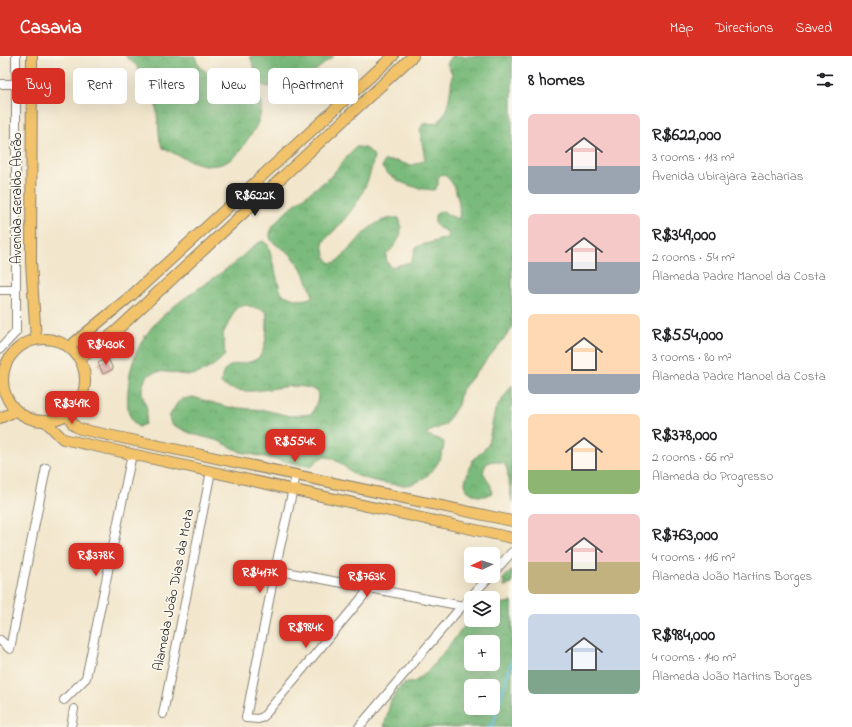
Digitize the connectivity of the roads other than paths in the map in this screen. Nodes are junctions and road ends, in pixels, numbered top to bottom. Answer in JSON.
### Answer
{"nodes":[{"id":1,"x":16,"y":56,"type":"edge"},
{"id":2,"x":32,"y":56,"type":"edge"},
{"id":3,"x":393,"y":56,"type":"edge"},
{"id":4,"x":413,"y":56,"type":"edge"},
{"id":5,"x":16,"y":68,"type":"edge"},
{"id":6,"x":0,"y":84,"type":"edge"},
{"id":7,"x":12,"y":84,"type":"edge"},
{"id":8,"x":16,"y":104,"type":"edge"},
{"id":9,"x":0,"y":290,"type":"edge"},
{"id":10,"x":16,"y":290,"type":"junction"},
{"id":11,"x":36,"y":340,"type":"junction"},
{"id":12,"x":69,"y":347,"type":"junction"},
{"id":13,"x":0,"y":349,"type":"edge"},
{"id":14,"x":80,"y":359,"type":"junction"},
{"id":15,"x":2,"y":391,"type":"edge"},
{"id":16,"x":16,"y":411,"type":"junction"},
{"id":17,"x":70,"y":413,"type":"junction"},
{"id":18,"x":0,"y":418,"type":"edge"},
{"id":19,"x":46,"y":422,"type":"junction"},
{"id":20,"x":132,"y":454,"type":"junction"},
{"id":21,"x":46,"y":468,"type":"dead end"},
{"id":22,"x":211,"y":471,"type":"junction"},
{"id":23,"x":296,"y":474,"type":"junction"},
{"id":24,"x":292,"y":489,"type":"junction"},
{"id":25,"x":512,"y":521,"type":"edge"},
{"id":26,"x":512,"y":538,"type":"edge"},
{"id":27,"x":512,"y":552,"type":"edge"},
{"id":28,"x":500,"y":565,"type":"edge"},
{"id":29,"x":275,"y":570,"type":"junction"},
{"id":30,"x":484,"y":583,"type":"edge"},
{"id":31,"x":370,"y":588,"type":"junction"},
{"id":32,"x":477,"y":591,"type":"edge"},
{"id":33,"x":464,"y":606,"type":"joint"},
{"id":34,"x":0,"y":640,"type":"edge"},
{"id":35,"x":64,"y":700,"type":"dead end"},
{"id":36,"x":74,"y":710,"type":"dead end"},
{"id":37,"x":163,"y":714,"type":"dead end"},
{"id":38,"x":71,"y":727,"type":"edge"},
{"id":39,"x":359,"y":727,"type":"edge"}],
"edges":[{"from":1,"to":5,"type":"street"},
{"from":2,"to":11,"type":"main road","name":"Avenida Geraldo Abrão"},
{"from":3,"to":12,"type":"main road"},
{"from":4,"to":14,"type":"main road"},
{"from":6,"to":7,"type":"street"},
{"from":8,"to":10,"type":"street"},
{"from":9,"to":10,"type":"street"},
{"from":10,"to":13,"type":"street"},
{"from":11,"to":12,"type":"main road"},
{"from":11,"to":15,"type":"main road"},
{"from":12,"to":14,"type":"main road"},
{"from":14,"to":17,"type":"main road"},
{"from":15,"to":16,"type":"main road"},
{"from":16,"to":18,"type":"main road"},
{"from":16,"to":19,"type":"main road"},
{"from":17,"to":19,"type":"main road"},
{"from":17,"to":23,"type":"main road"},
{"from":19,"to":20,"type":"main road"},
{"from":20,"to":22,"type":"main road"},
{"from":20,"to":35,"type":"street"},
{"from":21,"to":34,"type":"street"},
{"from":22,"to":24,"type":"main road"},
{"from":22,"to":37,"type":"street","name":"Alameda João Dias da Mota"},
{"from":23,"to":24,"type":"street"},
{"from":23,"to":25,"type":"main road"},
{"from":24,"to":26,"type":"main road"},
{"from":24,"to":29,"type":"street"},
{"from":27,"to":28,"type":"street"},
{"from":29,"to":31,"type":"street"},
{"from":29,"to":31,"type":"street"},
{"from":30,"to":32,"type":"street"},
{"from":31,"to":33,"type":"street"},
{"from":33,"to":39,"type":"street"},
{"from":36,"to":38,"type":"street"}]}
